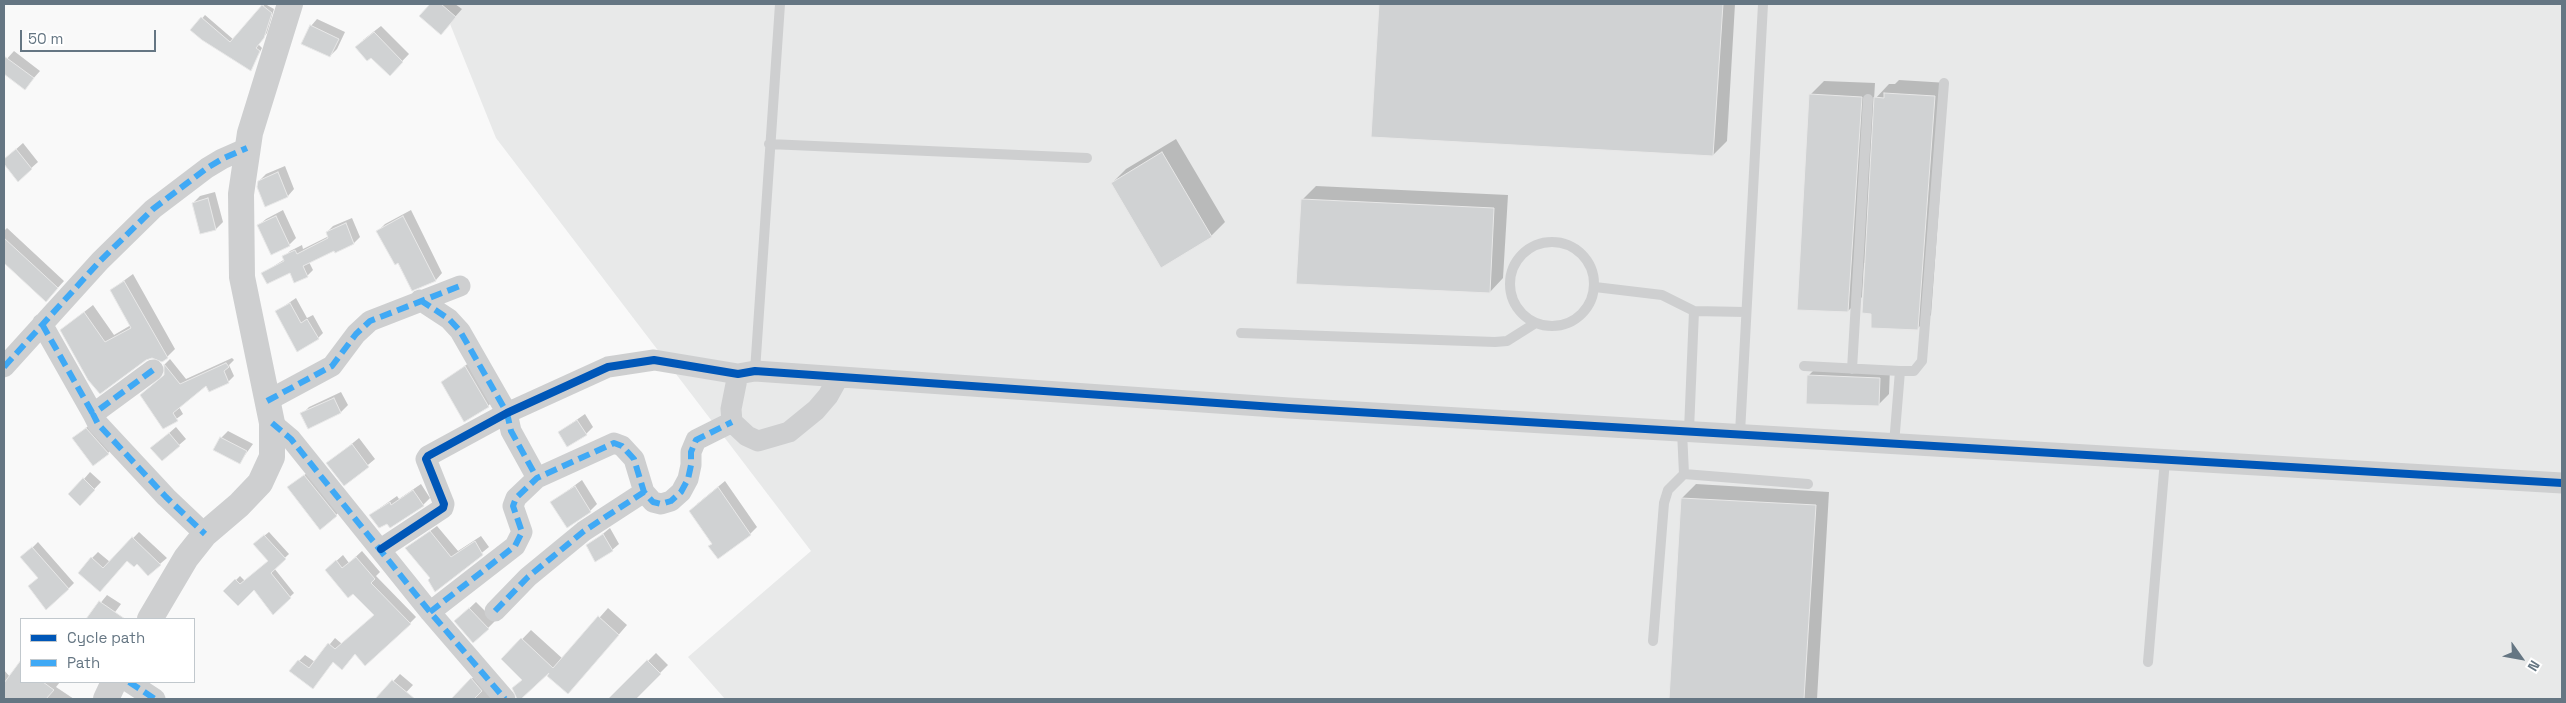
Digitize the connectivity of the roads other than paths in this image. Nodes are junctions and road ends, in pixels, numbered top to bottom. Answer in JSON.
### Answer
{"nodes":[{"id":1,"x":290,"y":4,"type":"edge"},
{"id":2,"x":780,"y":4,"type":"edge"},
{"id":3,"x":1763,"y":4,"type":"edge"},
{"id":4,"x":1944,"y":83,"type":"dead end"},
{"id":5,"x":1868,"y":99,"type":"dead end"},
{"id":6,"x":769,"y":144,"type":"junction"},
{"id":7,"x":247,"y":148,"type":"junction"},
{"id":8,"x":1087,"y":158,"type":"dead end"},
{"id":9,"x":460,"y":286,"type":"dead end"},
{"id":10,"x":1595,"y":287,"type":"junction"},
{"id":11,"x":420,"y":300,"type":"junction"},
{"id":12,"x":1694,"y":311,"type":"junction"},
{"id":13,"x":1745,"y":312,"type":"junction"},
{"id":14,"x":42,"y":324,"type":"junction"},
{"id":15,"x":1534,"y":324,"type":"junction"},
{"id":16,"x":1241,"y":332,"type":"dead end"},
{"id":17,"x":1804,"y":366,"type":"dead end"},
{"id":18,"x":4,"y":367,"type":"edge"},
{"id":19,"x":1852,"y":368,"type":"junction"},
{"id":20,"x":153,"y":370,"type":"dead end"},
{"id":21,"x":1900,"y":371,"type":"junction"},
{"id":22,"x":746,"y":372,"type":"junction"},
{"id":23,"x":838,"y":378,"type":"junction"},
{"id":24,"x":270,"y":412,"type":"junction"},
{"id":25,"x":507,"y":413,"type":"junction"},
{"id":26,"x":93,"y":414,"type":"junction"},
{"id":27,"x":732,"y":422,"type":"junction"},
{"id":28,"x":1686,"y":431,"type":"junction"},
{"id":29,"x":1740,"y":433,"type":"junction"},
{"id":30,"x":1894,"y":444,"type":"junction"},
{"id":31,"x":2165,"y":460,"type":"junction"},
{"id":32,"x":1684,"y":474,"type":"junction"},
{"id":33,"x":537,"y":478,"type":"junction"},
{"id":34,"x":1808,"y":484,"type":"dead end"},
{"id":35,"x":2562,"y":484,"type":"edge"},
{"id":36,"x":644,"y":492,"type":"junction"},
{"id":37,"x":205,"y":534,"type":"junction"},
{"id":38,"x":381,"y":549,"type":"junction"},
{"id":39,"x":495,"y":611,"type":"dead end"},
{"id":40,"x":430,"y":612,"type":"junction"},
{"id":41,"x":151,"y":618,"type":"edge"},
{"id":42,"x":1653,"y":641,"type":"dead end"},
{"id":43,"x":2148,"y":662,"type":"dead end"},
{"id":44,"x":114,"y":683,"type":"edge"},
{"id":45,"x":130,"y":683,"type":"edge"},
{"id":46,"x":106,"y":699,"type":"edge"},
{"id":47,"x":154,"y":699,"type":"edge"},
{"id":48,"x":505,"y":699,"type":"edge"}],
"edges":[{"from":1,"to":7,"type":"street"},
{"from":2,"to":6,"type":"lane"},
{"from":3,"to":13,"type":"lane"},
{"from":4,"to":21,"type":"lane"},
{"from":5,"to":19,"type":"lane"},
{"from":6,"to":8,"type":"lane"},
{"from":6,"to":22,"type":"lane"},
{"from":7,"to":14,"type":"street"},
{"from":7,"to":24,"type":"street"},
{"from":9,"to":11,"type":"street"},
{"from":10,"to":12,"type":"lane"},
{"from":10,"to":15,"type":"lane"},
{"from":10,"to":15,"type":"lane"},
{"from":11,"to":24,"type":"street"},
{"from":11,"to":25,"type":"street"},
{"from":12,"to":13,"type":"lane"},
{"from":12,"to":28,"type":"lane"},
{"from":13,"to":29,"type":"lane"},
{"from":14,"to":18,"type":"street"},
{"from":14,"to":26,"type":"street"},
{"from":15,"to":16,"type":"lane"},
{"from":17,"to":19,"type":"lane"},
{"from":19,"to":21,"type":"lane"},
{"from":20,"to":26,"type":"street"},
{"from":21,"to":30,"type":"lane"},
{"from":22,"to":23,"type":"street"},
{"from":22,"to":25,"type":"street"},
{"from":22,"to":27,"type":"street"},
{"from":23,"to":27,"type":"street"},
{"from":23,"to":28,"type":"street"},
{"from":24,"to":37,"type":"street"},
{"from":24,"to":38,"type":"street"},
{"from":25,"to":33,"type":"street"},
{"from":25,"to":38,"type":"street"},
{"from":26,"to":37,"type":"street"},
{"from":27,"to":36,"type":"street"},
{"from":28,"to":29,"type":"street"},
{"from":28,"to":32,"type":"lane"},
{"from":29,"to":30,"type":"street"},
{"from":30,"to":31,"type":"street"},
{"from":31,"to":35,"type":"street"},
{"from":31,"to":43,"type":"lane"},
{"from":32,"to":34,"type":"lane"},
{"from":32,"to":42,"type":"lane"},
{"from":33,"to":36,"type":"street"},
{"from":33,"to":40,"type":"street"},
{"from":36,"to":39,"type":"street"},
{"from":37,"to":41,"type":"street"},
{"from":38,"to":40,"type":"street"},
{"from":40,"to":48,"type":"street"},
{"from":44,"to":46,"type":"street"},
{"from":45,"to":47,"type":"street"}]}
